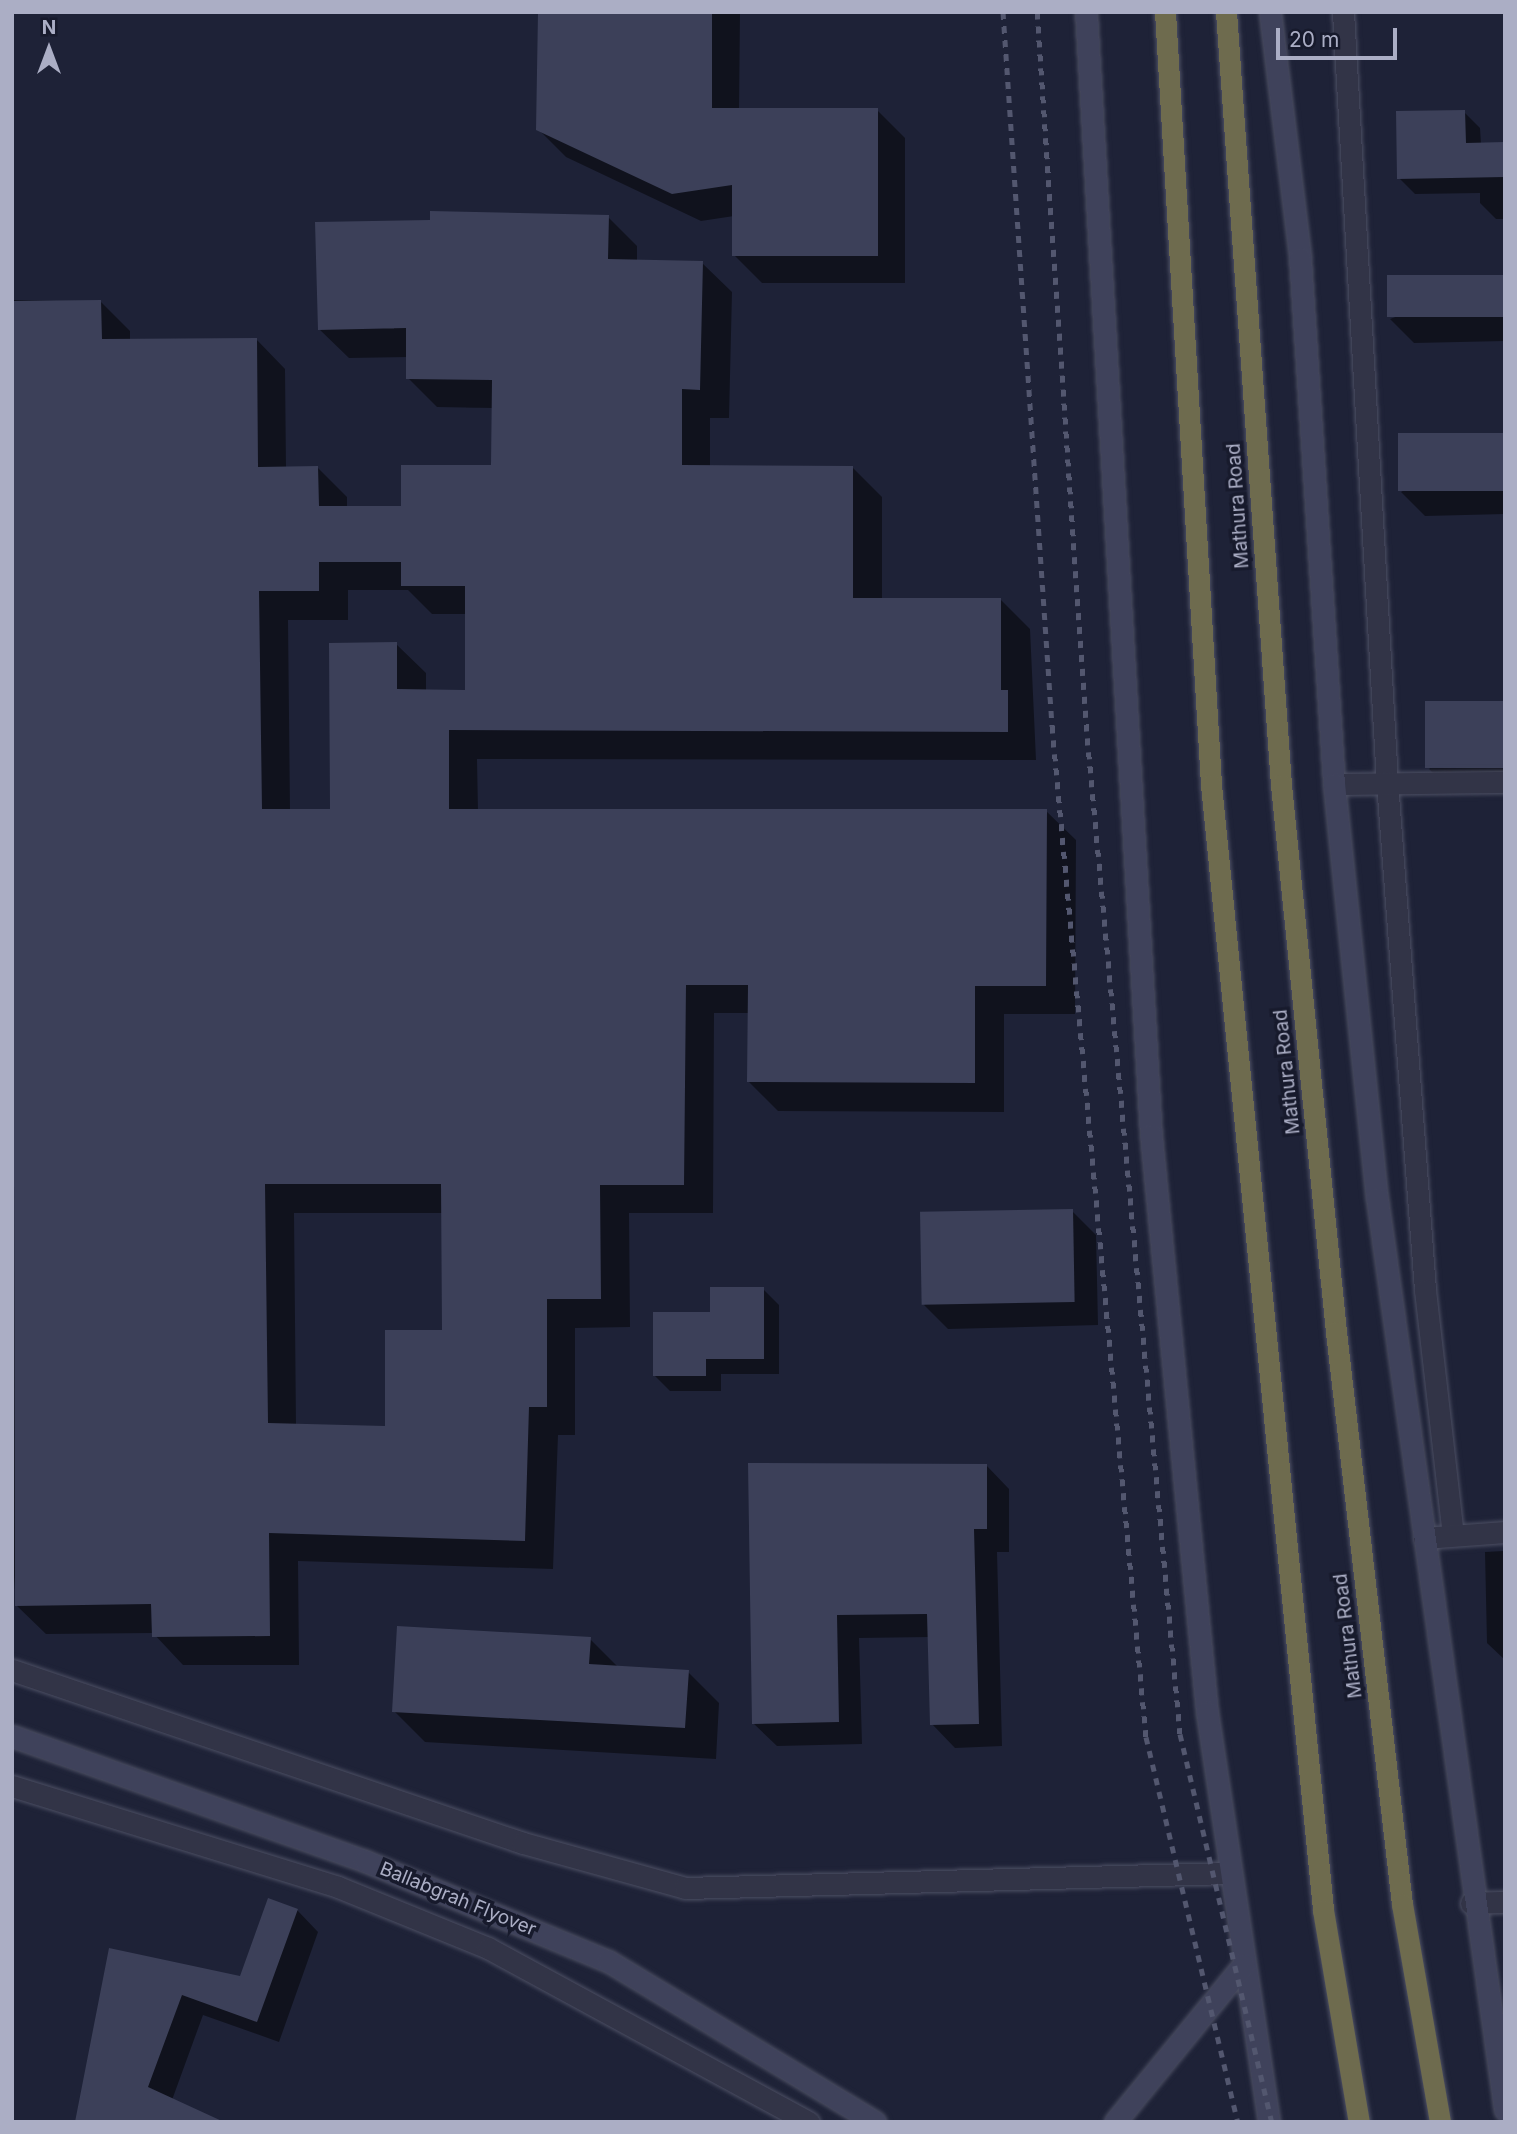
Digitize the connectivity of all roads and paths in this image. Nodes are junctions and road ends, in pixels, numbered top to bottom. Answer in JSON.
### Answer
{"nodes":[{"id":1,"x":1086,"y":12,"type":"edge"},
{"id":2,"x":1165,"y":12,"type":"edge"},
{"id":3,"x":1226,"y":12,"type":"edge"},
{"id":4,"x":1270,"y":12,"type":"edge"},
{"id":5,"x":1343,"y":12,"type":"edge"},
{"id":6,"x":1387,"y":782,"type":"junction"},
{"id":7,"x":1505,"y":782,"type":"edge"},
{"id":8,"x":1334,"y":784,"type":"junction"},
{"id":9,"x":1505,"y":1532,"type":"edge"},
{"id":10,"x":1453,"y":1534,"type":"junction"},
{"id":11,"x":1424,"y":1538,"type":"junction"},
{"id":12,"x":12,"y":1670,"type":"edge"},
{"id":13,"x":12,"y":1736,"type":"edge"},
{"id":14,"x":12,"y":1786,"type":"edge"},
{"id":15,"x":1228,"y":1872,"type":"junction"},
{"id":16,"x":1505,"y":1902,"type":"edge"},
{"id":17,"x":1471,"y":1903,"type":"junction"},
{"id":18,"x":1243,"y":1965,"type":"junction"},
{"id":19,"x":1505,"y":2110,"type":"edge"},
{"id":20,"x":809,"y":2122,"type":"edge"},
{"id":21,"x":876,"y":2122,"type":"edge"},
{"id":22,"x":1115,"y":2122,"type":"edge"},
{"id":23,"x":1269,"y":2122,"type":"edge"},
{"id":24,"x":1359,"y":2122,"type":"edge"},
{"id":25,"x":1440,"y":2122,"type":"edge"}],
"edges":[{"from":1,"to":15,"type":"main road"},
{"from":2,"to":24,"type":"highway"},
{"from":3,"to":25,"type":"highway","name":"Mathura Road"},
{"from":4,"to":8,"type":"main road"},
{"from":5,"to":6,"type":"street"},
{"from":6,"to":7,"type":"street"},
{"from":6,"to":8,"type":"street"},
{"from":6,"to":10,"type":"street"},
{"from":8,"to":11,"type":"main road"},
{"from":9,"to":10,"type":"street"},
{"from":10,"to":11,"type":"street"},
{"from":11,"to":17,"type":"main road"},
{"from":12,"to":15,"type":"street"},
{"from":13,"to":21,"type":"main road","name":"Ballabgrah Flyover"},
{"from":14,"to":20,"type":"street"},
{"from":15,"to":18,"type":"main road"},
{"from":16,"to":17,"type":"street"},
{"from":17,"to":19,"type":"main road"},
{"from":18,"to":22,"type":"main road"},
{"from":18,"to":23,"type":"main road"}]}
